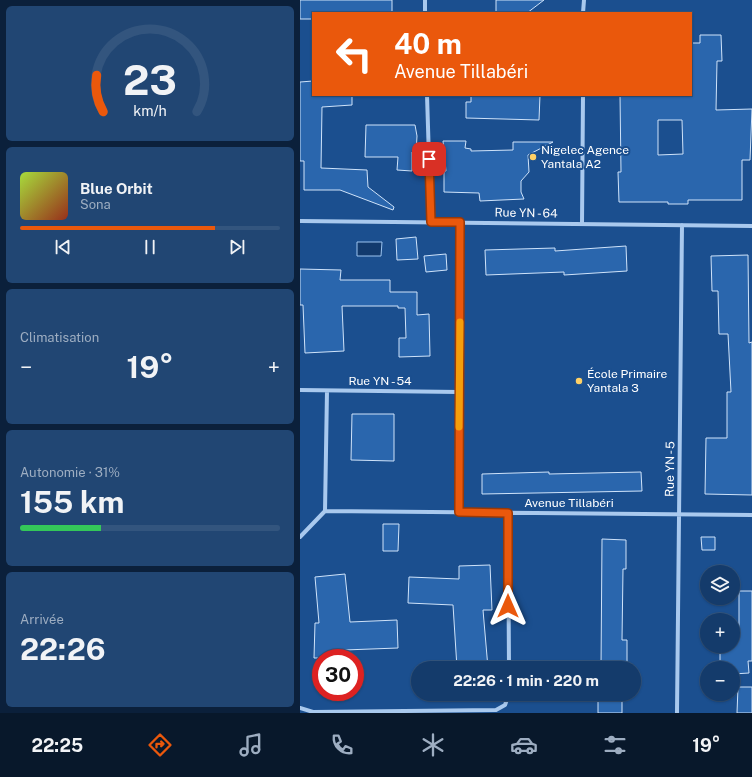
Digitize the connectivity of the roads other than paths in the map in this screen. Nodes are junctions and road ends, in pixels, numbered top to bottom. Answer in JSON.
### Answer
{"nodes":[{"id":1,"x":425,"y":0,"type":"edge"},
{"id":2,"x":584,"y":0,"type":"edge"},
{"id":3,"x":425,"y":12,"type":"edge"},
{"id":4,"x":583,"y":12,"type":"edge"},
{"id":5,"x":427,"y":96,"type":"edge"},
{"id":6,"x":583,"y":96,"type":"edge"},
{"id":7,"x":300,"y":220,"type":"edge"},
{"id":8,"x":431,"y":222,"type":"junction"},
{"id":9,"x":460,"y":222,"type":"junction"},
{"id":10,"x":582,"y":224,"type":"junction"},
{"id":11,"x":682,"y":225,"type":"junction"},
{"id":12,"x":752,"y":226,"type":"edge"},
{"id":13,"x":300,"y":390,"type":"edge"},
{"id":14,"x":327,"y":391,"type":"junction"},
{"id":15,"x":459,"y":392,"type":"junction"},
{"id":16,"x":325,"y":511,"type":"junction"},
{"id":17,"x":459,"y":512,"type":"junction"},
{"id":18,"x":508,"y":513,"type":"junction"},
{"id":19,"x":680,"y":514,"type":"junction"},
{"id":20,"x":752,"y":515,"type":"edge"},
{"id":21,"x":300,"y":537,"type":"edge"},
{"id":22,"x":509,"y":661,"type":"edge"},
{"id":23,"x":506,"y":701,"type":"edge"},
{"id":24,"x":300,"y":708,"type":"edge"},
{"id":25,"x":677,"y":713,"type":"edge"}],
"edges":[{"from":1,"to":3,"type":"street"},
{"from":2,"to":4,"type":"street"},
{"from":5,"to":8,"type":"street"},
{"from":6,"to":10,"type":"street"},
{"from":7,"to":8,"type":"street","name":"Rue YN - 64"},
{"from":8,"to":9,"type":"street","name":"Rue YN - 64"},
{"from":9,"to":10,"type":"street","name":"Rue YN - 64"},
{"from":9,"to":15,"type":"street"},
{"from":10,"to":11,"type":"street","name":"Rue YN - 64"},
{"from":11,"to":12,"type":"street","name":"Rue YN - 64"},
{"from":11,"to":19,"type":"street","name":"Rue YN - 5"},
{"from":13,"to":14,"type":"street","name":"Rue YN - 54"},
{"from":14,"to":15,"type":"street","name":"Rue YN - 54"},
{"from":14,"to":16,"type":"street"},
{"from":15,"to":17,"type":"street"},
{"from":16,"to":17,"type":"street","name":"Avenue Tillabéri"},
{"from":16,"to":21,"type":"street"},
{"from":17,"to":18,"type":"street","name":"Avenue Tillabéri"},
{"from":18,"to":19,"type":"street","name":"Avenue Tillabéri"},
{"from":18,"to":22,"type":"street"},
{"from":19,"to":20,"type":"street","name":"Avenue Tillabéri"},
{"from":19,"to":25,"type":"street","name":"Rue YN - 5"},
{"from":23,"to":24,"type":"street"}]}
